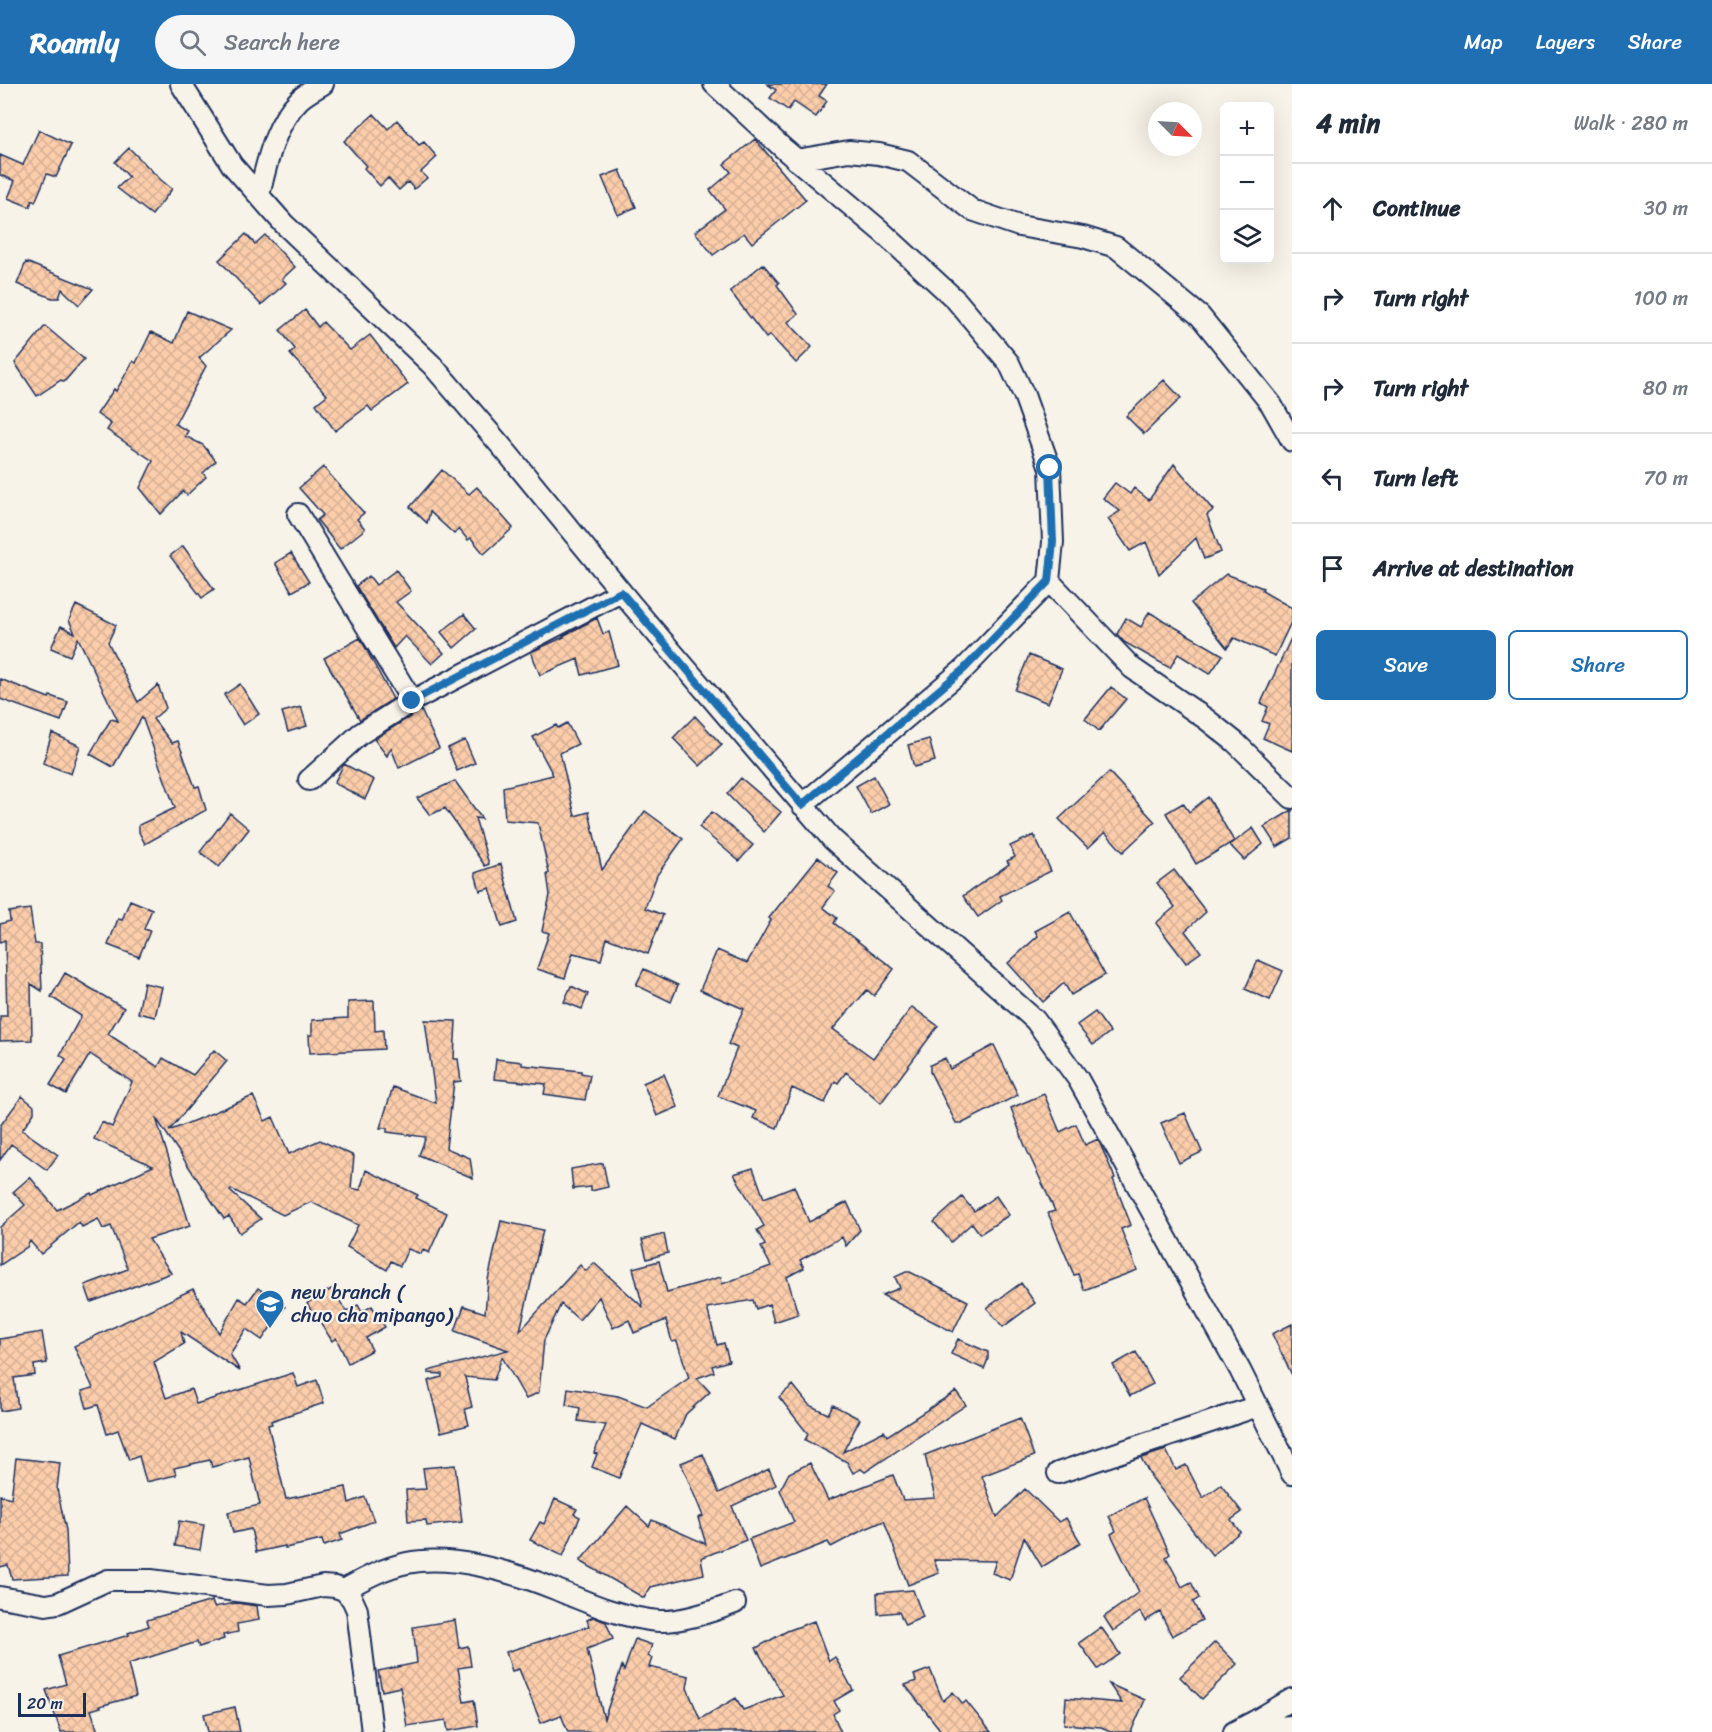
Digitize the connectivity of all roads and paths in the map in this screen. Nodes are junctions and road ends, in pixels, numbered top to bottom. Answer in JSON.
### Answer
{"nodes":[{"id":1,"x":181,"y":84,"type":"edge"},
{"id":2,"x":323,"y":84,"type":"edge"},
{"id":3,"x":714,"y":84,"type":"edge"},
{"id":4,"x":796,"y":160,"type":"junction"},
{"id":5,"x":259,"y":195,"type":"junction"},
{"id":6,"x":1292,"y":441,"type":"edge"},
{"id":7,"x":298,"y":514,"type":"dead end"},
{"id":8,"x":1049,"y":581,"type":"junction"},
{"id":9,"x":621,"y":592,"type":"junction"},
{"id":10,"x":412,"y":701,"type":"junction"},
{"id":11,"x":309,"y":780,"type":"dead end"},
{"id":12,"x":1292,"y":798,"type":"edge"},
{"id":13,"x":802,"y":805,"type":"junction"},
{"id":14,"x":1258,"y":1406,"type":"junction"},
{"id":15,"x":1058,"y":1473,"type":"dead end"},
{"id":16,"x":1292,"y":1474,"type":"edge"},
{"id":17,"x":344,"y":1590,"type":"junction"},
{"id":18,"x":0,"y":1597,"type":"edge"},
{"id":19,"x":735,"y":1603,"type":"dead end"},
{"id":20,"x":1292,"y":1699,"type":"edge"},
{"id":21,"x":1292,"y":1726,"type":"edge"},
{"id":22,"x":1236,"y":1731,"type":"edge"},
{"id":23,"x":372,"y":1732,"type":"edge"}],
"edges":[{"from":1,"to":5,"type":"street"},
{"from":2,"to":5,"type":"street"},
{"from":3,"to":4,"type":"street"},
{"from":4,"to":6,"type":"street"},
{"from":4,"to":8,"type":"street"},
{"from":5,"to":9,"type":"street"},
{"from":7,"to":10,"type":"street"},
{"from":8,"to":12,"type":"street"},
{"from":8,"to":13,"type":"street"},
{"from":9,"to":10,"type":"street"},
{"from":9,"to":13,"type":"street"},
{"from":10,"to":11,"type":"street"},
{"from":13,"to":14,"type":"street"},
{"from":14,"to":15,"type":"street"},
{"from":14,"to":16,"type":"street"},
{"from":17,"to":18,"type":"street"},
{"from":17,"to":19,"type":"street"},
{"from":17,"to":23,"type":"street"},
{"from":20,"to":22,"type":"street"},
{"from":21,"to":22,"type":"street"}]}
